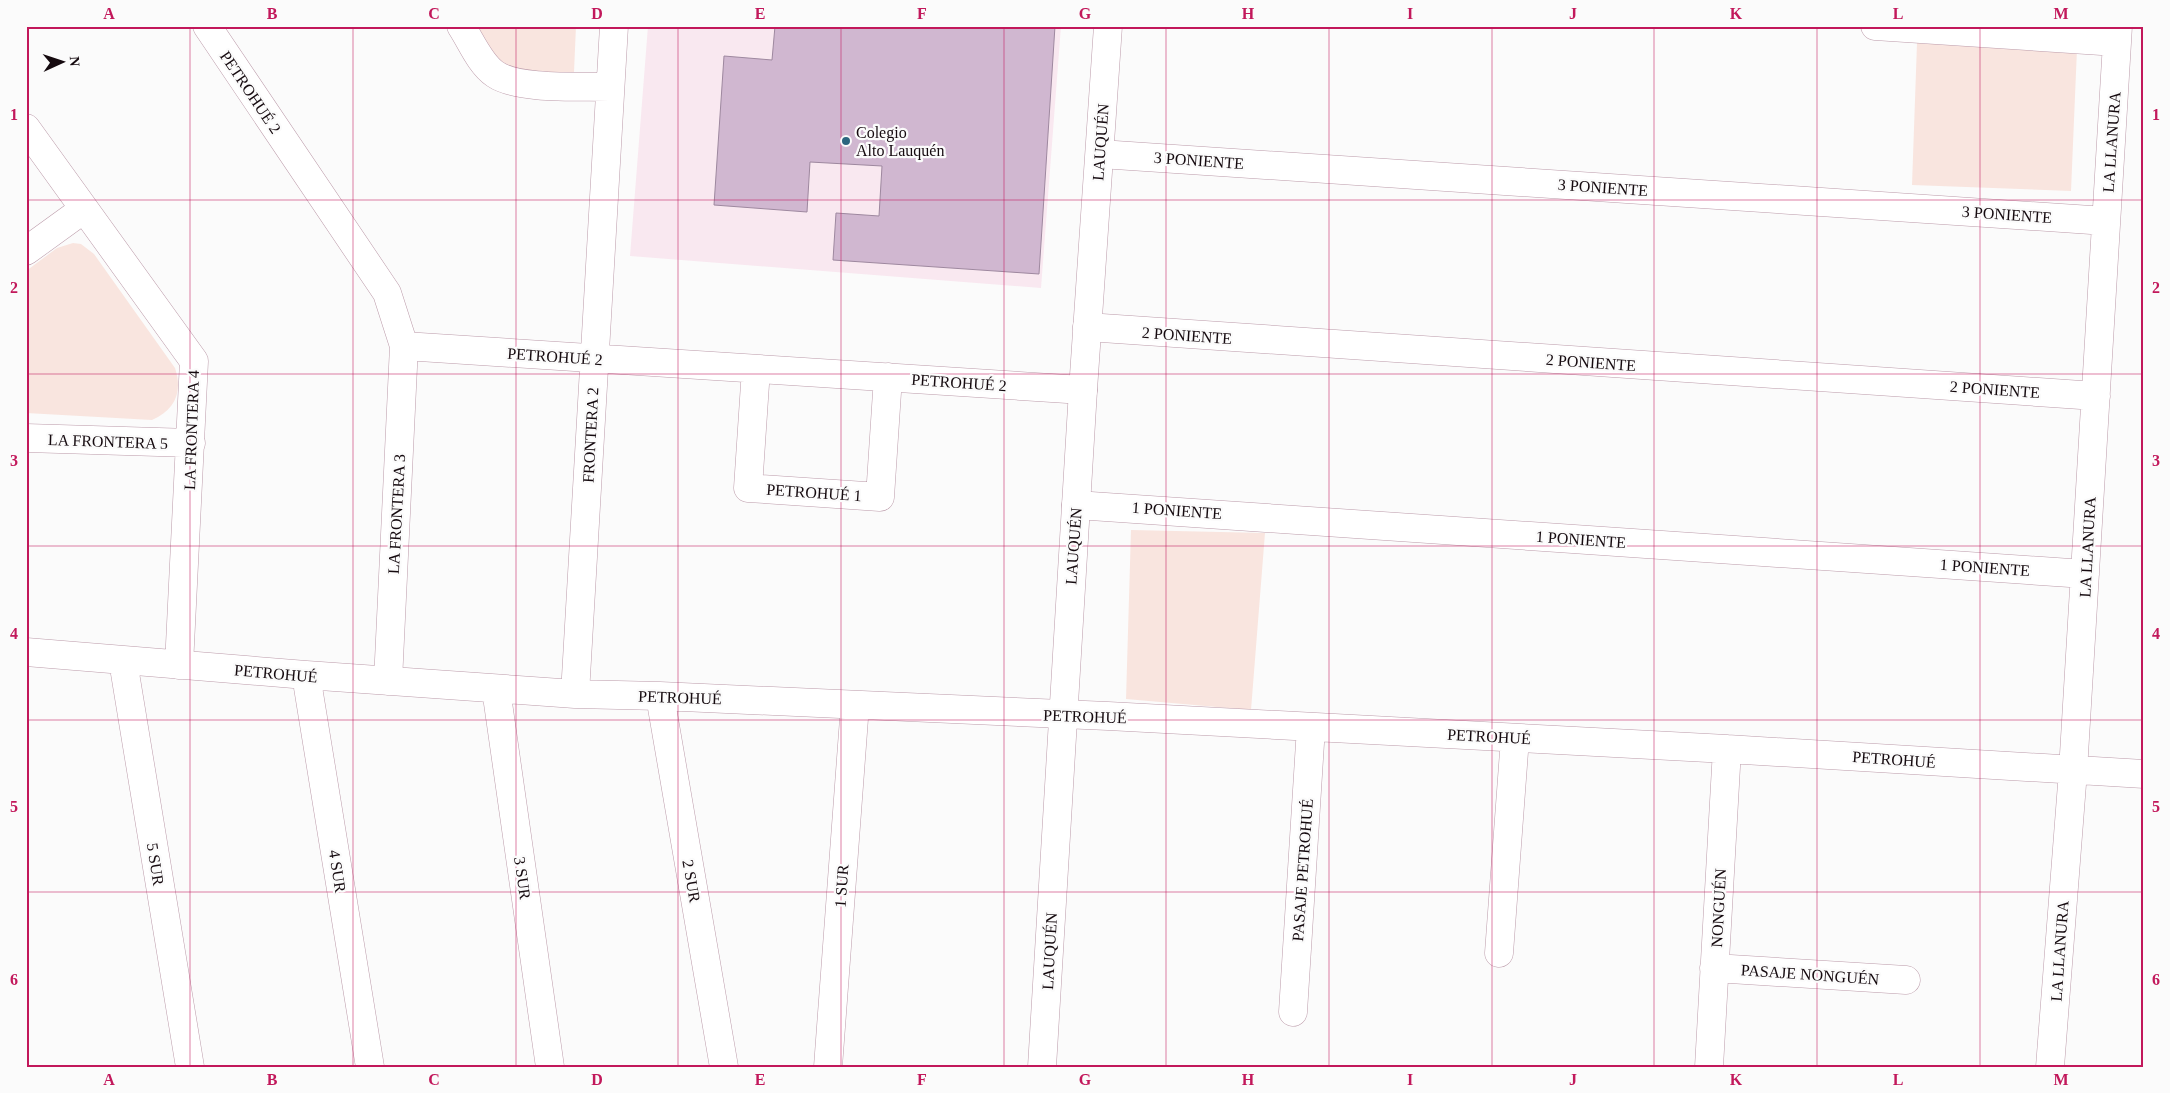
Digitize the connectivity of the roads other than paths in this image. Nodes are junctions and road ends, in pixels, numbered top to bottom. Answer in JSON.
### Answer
{"nodes":[{"id":1,"x":207,"y":26,"type":"edge"},
{"id":2,"x":461,"y":26,"type":"edge"},
{"id":3,"x":614,"y":26,"type":"edge"},
{"id":4,"x":1108,"y":26,"type":"edge"},
{"id":5,"x":1875,"y":26,"type":"edge"},
{"id":6,"x":2118,"y":34,"type":"edge"},
{"id":7,"x":610,"y":87,"type":"junction"},
{"id":8,"x":26,"y":128,"type":"edge"},
{"id":9,"x":1100,"y":154,"type":"junction"},
{"id":10,"x":84,"y":209,"type":"junction"},
{"id":11,"x":2106,"y":221,"type":"junction"},
{"id":12,"x":26,"y":250,"type":"edge"},
{"id":13,"x":1087,"y":327,"type":"junction"},
{"id":14,"x":404,"y":346,"type":"junction"},
{"id":15,"x":594,"y":359,"type":"junction"},
{"id":16,"x":756,"y":369,"type":"junction"},
{"id":17,"x":888,"y":377,"type":"junction"},
{"id":18,"x":1083,"y":390,"type":"junction"},
{"id":19,"x":2096,"y":396,"type":"junction"},
{"id":20,"x":26,"y":438,"type":"edge"},
{"id":21,"x":191,"y":443,"type":"junction"},
{"id":22,"x":1076,"y":505,"type":"junction"},
{"id":23,"x":2085,"y":574,"type":"junction"},
{"id":24,"x":26,"y":652,"type":"edge"},
{"id":25,"x":123,"y":661,"type":"junction"},
{"id":26,"x":179,"y":665,"type":"junction"},
{"id":27,"x":306,"y":675,"type":"junction"},
{"id":28,"x":388,"y":681,"type":"junction"},
{"id":29,"x":496,"y":689,"type":"junction"},
{"id":30,"x":575,"y":694,"type":"junction"},
{"id":31,"x":660,"y":696,"type":"junction"},
{"id":32,"x":855,"y":705,"type":"junction"},
{"id":33,"x":1063,"y":716,"type":"junction"},
{"id":34,"x":1311,"y":727,"type":"junction"},
{"id":35,"x":1515,"y":738,"type":"junction"},
{"id":36,"x":1727,"y":749,"type":"junction"},
{"id":37,"x":2073,"y":771,"type":"junction"},
{"id":38,"x":2144,"y":774,"type":"edge"},
{"id":39,"x":1499,"y":953,"type":"dead end"},
{"id":40,"x":1714,"y":968,"type":"junction"},
{"id":41,"x":1906,"y":980,"type":"dead end"},
{"id":42,"x":1293,"y":1012,"type":"dead end"},
{"id":43,"x":190,"y":1067,"type":"edge"},
{"id":44,"x":370,"y":1067,"type":"edge"},
{"id":45,"x":550,"y":1067,"type":"edge"},
{"id":46,"x":724,"y":1067,"type":"edge"},
{"id":47,"x":828,"y":1067,"type":"edge"},
{"id":48,"x":1042,"y":1067,"type":"edge"},
{"id":49,"x":1709,"y":1067,"type":"edge"},
{"id":50,"x":2050,"y":1067,"type":"edge"}],
"edges":[{"from":1,"to":14,"type":"street","name":"PETROHUÉ 2"},
{"from":2,"to":7,"type":"street"},
{"from":3,"to":7,"type":"street","name":"FRONTERA 2"},
{"from":4,"to":9,"type":"street","name":"LAUQUÉN"},
{"from":5,"to":6,"type":"street"},
{"from":6,"to":11,"type":"street","name":"LA LLANURA"},
{"from":7,"to":15,"type":"street","name":"FRONTERA 2"},
{"from":8,"to":10,"type":"street","name":"LA FRONTERA 4"},
{"from":9,"to":11,"type":"street","name":"3 PONIENTE"},
{"from":9,"to":13,"type":"street","name":"LAUQUÉN"},
{"from":10,"to":12,"type":"street"},
{"from":10,"to":21,"type":"street","name":"LA FRONTERA 4"},
{"from":11,"to":19,"type":"street","name":"LA LLANURA"},
{"from":13,"to":18,"type":"street","name":"LAUQUÉN"},
{"from":13,"to":19,"type":"street","name":"2 PONIENTE"},
{"from":14,"to":15,"type":"street","name":"PETROHUÉ 2"},
{"from":14,"to":28,"type":"street","name":"LA FRONTERA 3"},
{"from":15,"to":16,"type":"street","name":"PETROHUÉ 2"},
{"from":15,"to":30,"type":"street","name":"FRONTERA 2"},
{"from":16,"to":17,"type":"street","name":"PETROHUÉ 2"},
{"from":16,"to":17,"type":"street","name":"PETROHUÉ 1"},
{"from":17,"to":18,"type":"street","name":"PETROHUÉ 2"},
{"from":18,"to":22,"type":"street","name":"LAUQUÉN"},
{"from":19,"to":23,"type":"street","name":"LA LLANURA"},
{"from":20,"to":21,"type":"street","name":"LA FRONTERA 5"},
{"from":21,"to":26,"type":"street","name":"LA FRONTERA 4"},
{"from":22,"to":23,"type":"street","name":"1 PONIENTE"},
{"from":22,"to":33,"type":"street","name":"LAUQUÉN"},
{"from":23,"to":37,"type":"street","name":"LA LLANURA"},
{"from":24,"to":25,"type":"street","name":"PETROHUÉ"},
{"from":25,"to":26,"type":"street","name":"PETROHUÉ"},
{"from":25,"to":43,"type":"street","name":"5 SUR"},
{"from":26,"to":27,"type":"street","name":"PETROHUÉ"},
{"from":27,"to":28,"type":"street","name":"PETROHUÉ"},
{"from":27,"to":44,"type":"street","name":"4 SUR"},
{"from":28,"to":29,"type":"street","name":"PETROHUÉ"},
{"from":29,"to":30,"type":"street","name":"PETROHUÉ"},
{"from":29,"to":45,"type":"street","name":"3 SUR"},
{"from":30,"to":31,"type":"street","name":"PETROHUÉ"},
{"from":31,"to":32,"type":"street","name":"PETROHUÉ"},
{"from":31,"to":46,"type":"street","name":"2 SUR"},
{"from":32,"to":33,"type":"street","name":"PETROHUÉ"},
{"from":32,"to":47,"type":"street","name":"1 SUR"},
{"from":33,"to":34,"type":"street","name":"PETROHUÉ"},
{"from":33,"to":48,"type":"street","name":"LAUQUÉN"},
{"from":34,"to":35,"type":"street","name":"PETROHUÉ"},
{"from":34,"to":42,"type":"street","name":"PASAJE PETROHUÉ"},
{"from":35,"to":36,"type":"street","name":"PETROHUÉ"},
{"from":35,"to":39,"type":"street"},
{"from":36,"to":37,"type":"street","name":"PETROHUÉ"},
{"from":36,"to":40,"type":"street","name":"NONGUÉN"},
{"from":37,"to":38,"type":"street","name":"PETROHUÉ"},
{"from":37,"to":50,"type":"street","name":"LA LLANURA"},
{"from":40,"to":41,"type":"street","name":"PASAJE NONGUÉN"},
{"from":40,"to":49,"type":"street","name":"NONGUÉN"}]}
